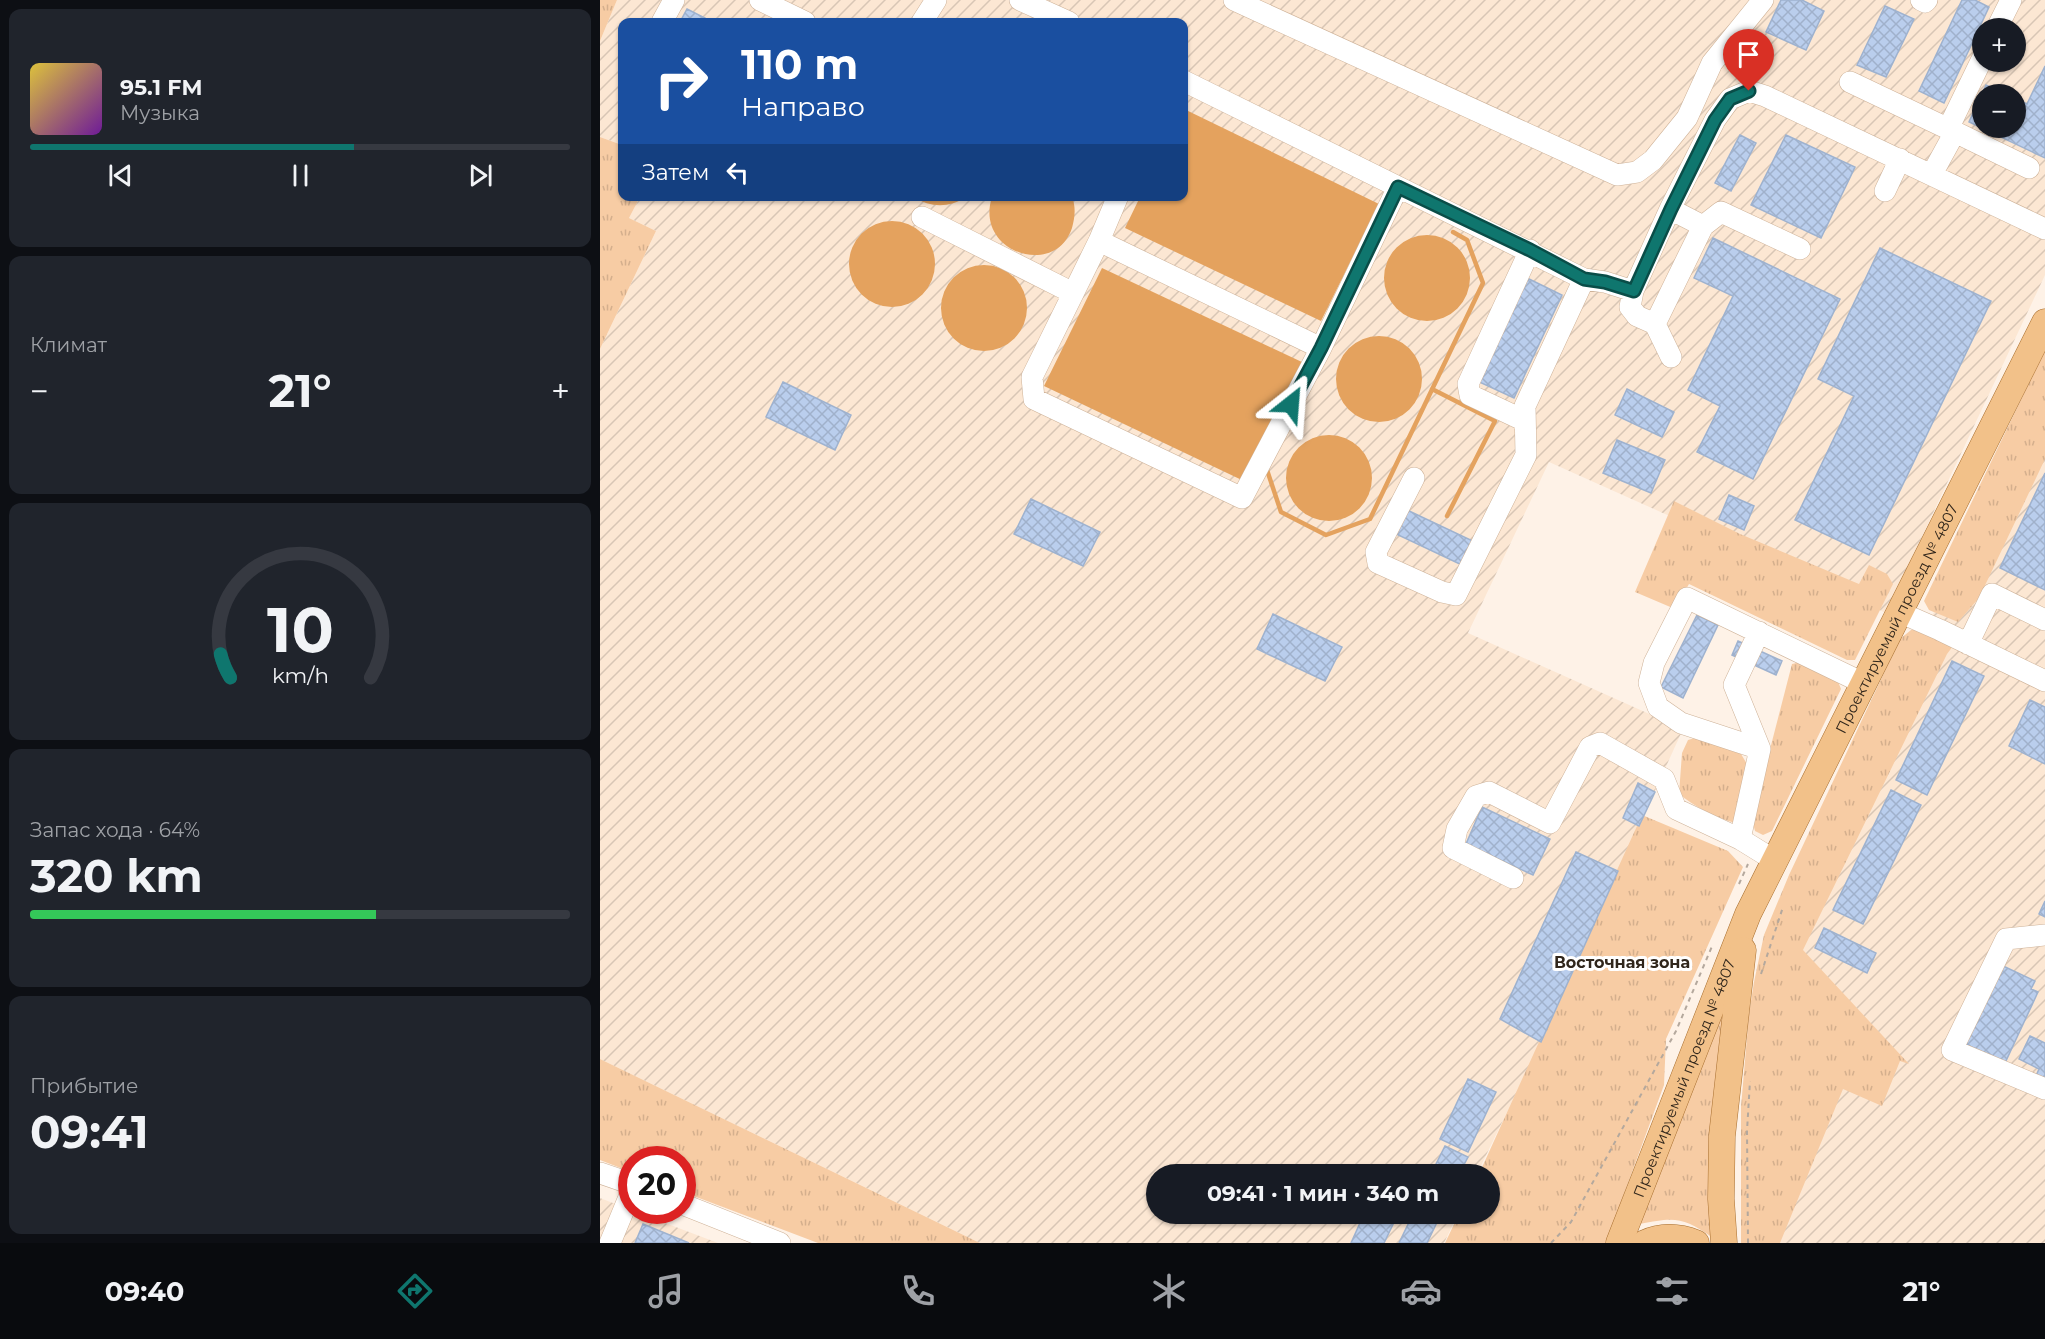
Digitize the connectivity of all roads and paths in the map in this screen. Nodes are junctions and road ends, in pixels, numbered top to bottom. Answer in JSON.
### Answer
{"nodes":[{"id":1,"x":674,"y":0,"type":"edge"},
{"id":2,"x":760,"y":0,"type":"edge"},
{"id":3,"x":936,"y":0,"type":"edge"},
{"id":4,"x":1020,"y":0,"type":"edge"},
{"id":5,"x":1234,"y":0,"type":"edge"},
{"id":6,"x":1763,"y":0,"type":"edge"},
{"id":7,"x":1921,"y":0,"type":"edge"},
{"id":8,"x":1927,"y":0,"type":"edge"},
{"id":9,"x":2011,"y":0,"type":"edge"},
{"id":10,"x":664,"y":18,"type":"edge"},
{"id":11,"x":797,"y":18,"type":"edge"},
{"id":12,"x":925,"y":18,"type":"edge"},
{"id":13,"x":1060,"y":18,"type":"edge"},
{"id":14,"x":2002,"y":18,"type":"edge"},
{"id":15,"x":1977,"y":72,"type":"edge"},
{"id":16,"x":1850,"y":82,"type":"dead end"},
{"id":17,"x":1188,"y":83,"type":"edge"},
{"id":18,"x":1951,"y":131,"type":"junction"},
{"id":19,"x":1900,"y":159,"type":"junction"},
{"id":20,"x":2030,"y":168,"type":"dead end"},
{"id":21,"x":1932,"y":174,"type":"junction"},
{"id":22,"x":1398,"y":187,"type":"junction"},
{"id":23,"x":1885,"y":191,"type":"dead end"},
{"id":24,"x":1116,"y":201,"type":"edge"},
{"id":25,"x":1671,"y":209,"type":"junction"},
{"id":26,"x":922,"y":217,"type":"dead end"},
{"id":27,"x":1703,"y":226,"type":"junction"},
{"id":28,"x":2045,"y":229,"type":"edge"},
{"id":29,"x":1099,"y":241,"type":"junction"},
{"id":30,"x":1800,"y":249,"type":"dead end"},
{"id":31,"x":1530,"y":250,"type":"junction"},
{"id":32,"x":1584,"y":279,"type":"junction"},
{"id":33,"x":1634,"y":291,"type":"junction"},
{"id":34,"x":1073,"y":293,"type":"junction"},
{"id":35,"x":2045,"y":322,"type":"edge"},
{"id":36,"x":1655,"y":324,"type":"junction"},
{"id":37,"x":1321,"y":348,"type":"junction"},
{"id":38,"x":1671,"y":357,"type":"dead end"},
{"id":39,"x":1525,"y":421,"type":"junction"},
{"id":40,"x":1414,"y":478,"type":"dead end"},
{"id":41,"x":1899,"y":612,"type":"junction"},
{"id":42,"x":2045,"y":620,"type":"edge"},
{"id":43,"x":1759,"y":632,"type":"junction"},
{"id":44,"x":1968,"y":644,"type":"junction"},
{"id":45,"x":2045,"y":681,"type":"edge"},
{"id":46,"x":1863,"y":683,"type":"junction"},
{"id":47,"x":1760,"y":749,"type":"junction"},
{"id":48,"x":1756,"y":849,"type":"junction"},
{"id":49,"x":1513,"y":878,"type":"dead end"},
{"id":50,"x":1739,"y":885,"type":"dead end"},
{"id":51,"x":1783,"y":907,"type":"dead end"},
{"id":52,"x":1748,"y":914,"type":"junction"},
{"id":53,"x":2045,"y":935,"type":"edge"},
{"id":54,"x":1716,"y":938,"type":"dead end"},
{"id":55,"x":1759,"y":984,"type":"dead end"},
{"id":56,"x":1750,"y":1074,"type":"dead end"},
{"id":57,"x":2045,"y":1089,"type":"edge"},
{"id":58,"x":600,"y":1173,"type":"edge"},
{"id":59,"x":618,"y":1179,"type":"edge"},
{"id":60,"x":696,"y":1210,"type":"edge"},
{"id":61,"x":618,"y":1224,"type":"edge"},
{"id":62,"x":633,"y":1224,"type":"edge"},
{"id":63,"x":771,"y":1241,"type":"edge"},
{"id":64,"x":610,"y":1243,"type":"edge"},
{"id":65,"x":624,"y":1243,"type":"edge"},
{"id":66,"x":1551,"y":1243,"type":"edge"},
{"id":67,"x":1619,"y":1243,"type":"edge"},
{"id":68,"x":1645,"y":1243,"type":"edge"},
{"id":69,"x":1696,"y":1243,"type":"edge"},
{"id":70,"x":1724,"y":1243,"type":"edge"},
{"id":71,"x":1748,"y":1243,"type":"edge"}],
"edges":[{"from":1,"to":10,"type":"street"},
{"from":2,"to":11,"type":"street"},
{"from":3,"to":12,"type":"street"},
{"from":4,"to":13,"type":"street"},
{"from":5,"to":6,"type":"street"},
{"from":7,"to":8,"type":"street"},
{"from":9,"to":14,"type":"street"},
{"from":15,"to":18,"type":"street"},
{"from":16,"to":18,"type":"street"},
{"from":17,"to":22,"type":"street"},
{"from":18,"to":20,"type":"street"},
{"from":18,"to":21,"type":"street"},
{"from":19,"to":21,"type":"street"},
{"from":19,"to":23,"type":"street"},
{"from":19,"to":25,"type":"street"},
{"from":21,"to":28,"type":"street"},
{"from":22,"to":31,"type":"street"},
{"from":22,"to":37,"type":"street"},
{"from":24,"to":29,"type":"street"},
{"from":25,"to":27,"type":"street"},
{"from":25,"to":33,"type":"street"},
{"from":26,"to":34,"type":"street"},
{"from":27,"to":30,"type":"street"},
{"from":27,"to":36,"type":"street"},
{"from":29,"to":34,"type":"street"},
{"from":29,"to":37,"type":"street"},
{"from":31,"to":32,"type":"street"},
{"from":31,"to":39,"type":"street"},
{"from":32,"to":33,"type":"street"},
{"from":32,"to":39,"type":"street"},
{"from":33,"to":36,"type":"street"},
{"from":34,"to":37,"type":"street"},
{"from":35,"to":41,"type":"main road","name":"Проектируемый проезд № 4807"},
{"from":36,"to":38,"type":"street"},
{"from":39,"to":40,"type":"street"},
{"from":41,"to":44,"type":"street"},
{"from":41,"to":46,"type":"main road","name":"Проектируемый проезд № 4807"},
{"from":42,"to":44,"type":"street"},
{"from":43,"to":46,"type":"street"},
{"from":43,"to":47,"type":"street"},
{"from":43,"to":47,"type":"street"},
{"from":44,"to":45,"type":"street"},
{"from":46,"to":48,"type":"main road","name":"Проектируемый проезд № 4807"},
{"from":47,"to":48,"type":"street"},
{"from":48,"to":49,"type":"street"},
{"from":48,"to":50,"type":"path"},
{"from":48,"to":52,"type":"main road","name":"Проектируемый проезд № 4807"},
{"from":51,"to":55,"type":"path"},
{"from":52,"to":67,"type":"main road","name":"Проектируемый проезд № 4807"},
{"from":52,"to":70,"type":"main road","name":"Проектируемый проезд № 4807"},
{"from":53,"to":57,"type":"street"},
{"from":54,"to":66,"type":"path"},
{"from":56,"to":71,"type":"path"},
{"from":58,"to":59,"type":"street"},
{"from":60,"to":63,"type":"street"},
{"from":61,"to":64,"type":"street"},
{"from":62,"to":65,"type":"street"},
{"from":68,"to":69,"type":"main road"}]}
